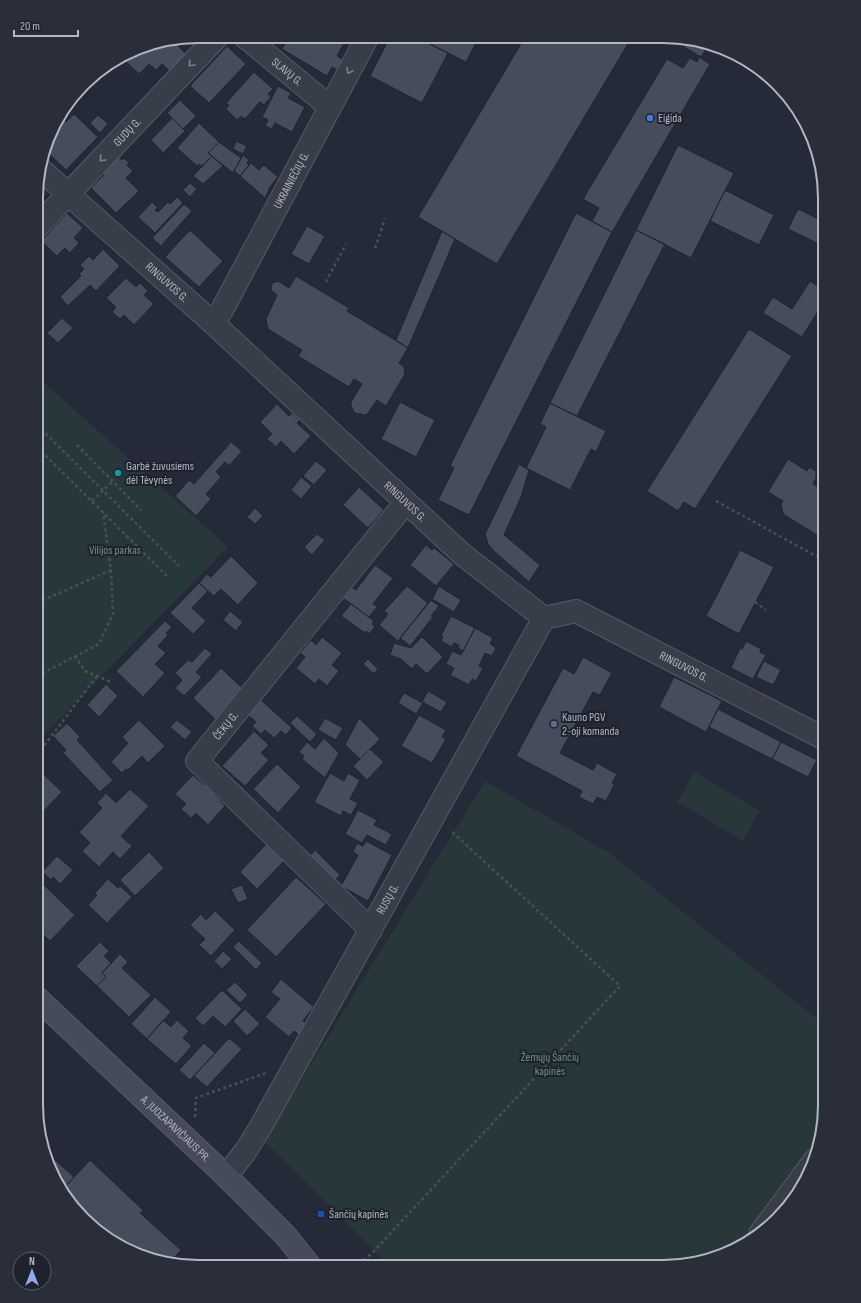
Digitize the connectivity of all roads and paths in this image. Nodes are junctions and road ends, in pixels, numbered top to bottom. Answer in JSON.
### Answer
{"nodes":[{"id":1,"x":211,"y":43,"type":"edge"},
{"id":2,"x":252,"y":43,"type":"edge"},
{"id":3,"x":364,"y":43,"type":"edge"},
{"id":4,"x":330,"y":107,"type":"junction"},
{"id":5,"x":45,"y":174,"type":"edge"},
{"id":6,"x":68,"y":195,"type":"junction"},
{"id":7,"x":385,"y":219,"type":"dead end"},
{"id":8,"x":43,"y":221,"type":"edge"},
{"id":9,"x":346,"y":244,"type":"dead end"},
{"id":10,"x":376,"y":248,"type":"dead end"},
{"id":11,"x":326,"y":282,"type":"dead end"},
{"id":12,"x":213,"y":323,"type":"junction"},
{"id":13,"x":43,"y":431,"type":"edge"},
{"id":14,"x":77,"y":445,"type":"dead end"},
{"id":15,"x":43,"y":453,"type":"edge"},
{"id":16,"x":112,"y":481,"type":"junction"},
{"id":17,"x":103,"y":490,"type":"junction"},
{"id":18,"x":92,"y":501,"type":"junction"},
{"id":19,"x":716,"y":501,"type":"dead end"},
{"id":20,"x":406,"y":502,"type":"junction"},
{"id":21,"x":141,"y":510,"type":"dead end"},
{"id":22,"x":103,"y":512,"type":"junction"},
{"id":23,"x":818,"y":557,"type":"edge"},
{"id":24,"x":179,"y":566,"type":"dead end"},
{"id":25,"x":111,"y":570,"type":"junction"},
{"id":26,"x":168,"y":577,"type":"dead end"},
{"id":27,"x":43,"y":600,"type":"edge"},
{"id":28,"x":755,"y":602,"type":"dead end"},
{"id":29,"x":766,"y":610,"type":"dead end"},
{"id":30,"x":544,"y":618,"type":"junction"},
{"id":31,"x":76,"y":656,"type":"junction"},
{"id":32,"x":43,"y":673,"type":"edge"},
{"id":33,"x":97,"y":676,"type":"junction"},
{"id":34,"x":112,"y":682,"type":"dead end"},
{"id":35,"x":818,"y":735,"type":"edge"},
{"id":36,"x":43,"y":746,"type":"edge"},
{"id":37,"x":434,"y":816,"type":"junction"},
{"id":38,"x":371,"y":930,"type":"junction"},
{"id":39,"x":43,"y":1004,"type":"edge"},
{"id":40,"x":296,"y":1062,"type":"junction"},
{"id":41,"x":181,"y":1133,"type":"junction"},
{"id":42,"x":226,"y":1176,"type":"junction"},
{"id":43,"x":305,"y":1260,"type":"edge"},
{"id":44,"x":362,"y":1260,"type":"edge"}],
"edges":[{"from":1,"to":6,"type":"street","name":"GUDŲ G.","one_way":true},
{"from":2,"to":4,"type":"street","name":"SLAVŲ G."},
{"from":3,"to":4,"type":"street","name":"UKRAINIEČIŲ G.","one_way":true},
{"from":4,"to":12,"type":"street","name":"UKRAINIEČIŲ G."},
{"from":5,"to":6,"type":"street","name":"RINGUVOS G."},
{"from":6,"to":8,"type":"street","name":"GUDŲ G."},
{"from":6,"to":12,"type":"street","name":"RINGUVOS G."},
{"from":7,"to":10,"type":"path"},
{"from":9,"to":11,"type":"path"},
{"from":12,"to":20,"type":"street","name":"RINGUVOS G."},
{"from":13,"to":17,"type":"path"},
{"from":14,"to":16,"type":"path"},
{"from":15,"to":18,"type":"path"},
{"from":16,"to":17,"type":"path"},
{"from":16,"to":21,"type":"path"},
{"from":17,"to":18,"type":"path"},
{"from":17,"to":24,"type":"path"},
{"from":18,"to":22,"type":"path"},
{"from":19,"to":23,"type":"path"},
{"from":20,"to":30,"type":"street","name":"RINGUVOS G."},
{"from":20,"to":38,"type":"street","name":"ČEKŲ G."},
{"from":22,"to":25,"type":"path"},
{"from":22,"to":26,"type":"path"},
{"from":25,"to":27,"type":"path"},
{"from":25,"to":31,"type":"path"},
{"from":28,"to":29,"type":"path"},
{"from":30,"to":35,"type":"street","name":"RINGUVOS G."},
{"from":30,"to":37,"type":"street","name":"RUSŲ G."},
{"from":31,"to":32,"type":"path"},
{"from":31,"to":33,"type":"path"},
{"from":33,"to":34,"type":"path"},
{"from":33,"to":36,"type":"path"},
{"from":37,"to":38,"type":"street","name":"RUSŲ G."},
{"from":37,"to":44,"type":"path"},
{"from":38,"to":40,"type":"street","name":"RUSŲ G."},
{"from":39,"to":41,"type":"main road","name":"A. JUOZAPAVIČIAUS PR."},
{"from":40,"to":41,"type":"path"},
{"from":40,"to":42,"type":"street","name":"RUSŲ G."},
{"from":41,"to":42,"type":"main road","name":"A. JUOZAPAVIČIAUS PR."},
{"from":42,"to":43,"type":"main road","name":"A. JUOZAPAVIČIAUS PR."}]}
